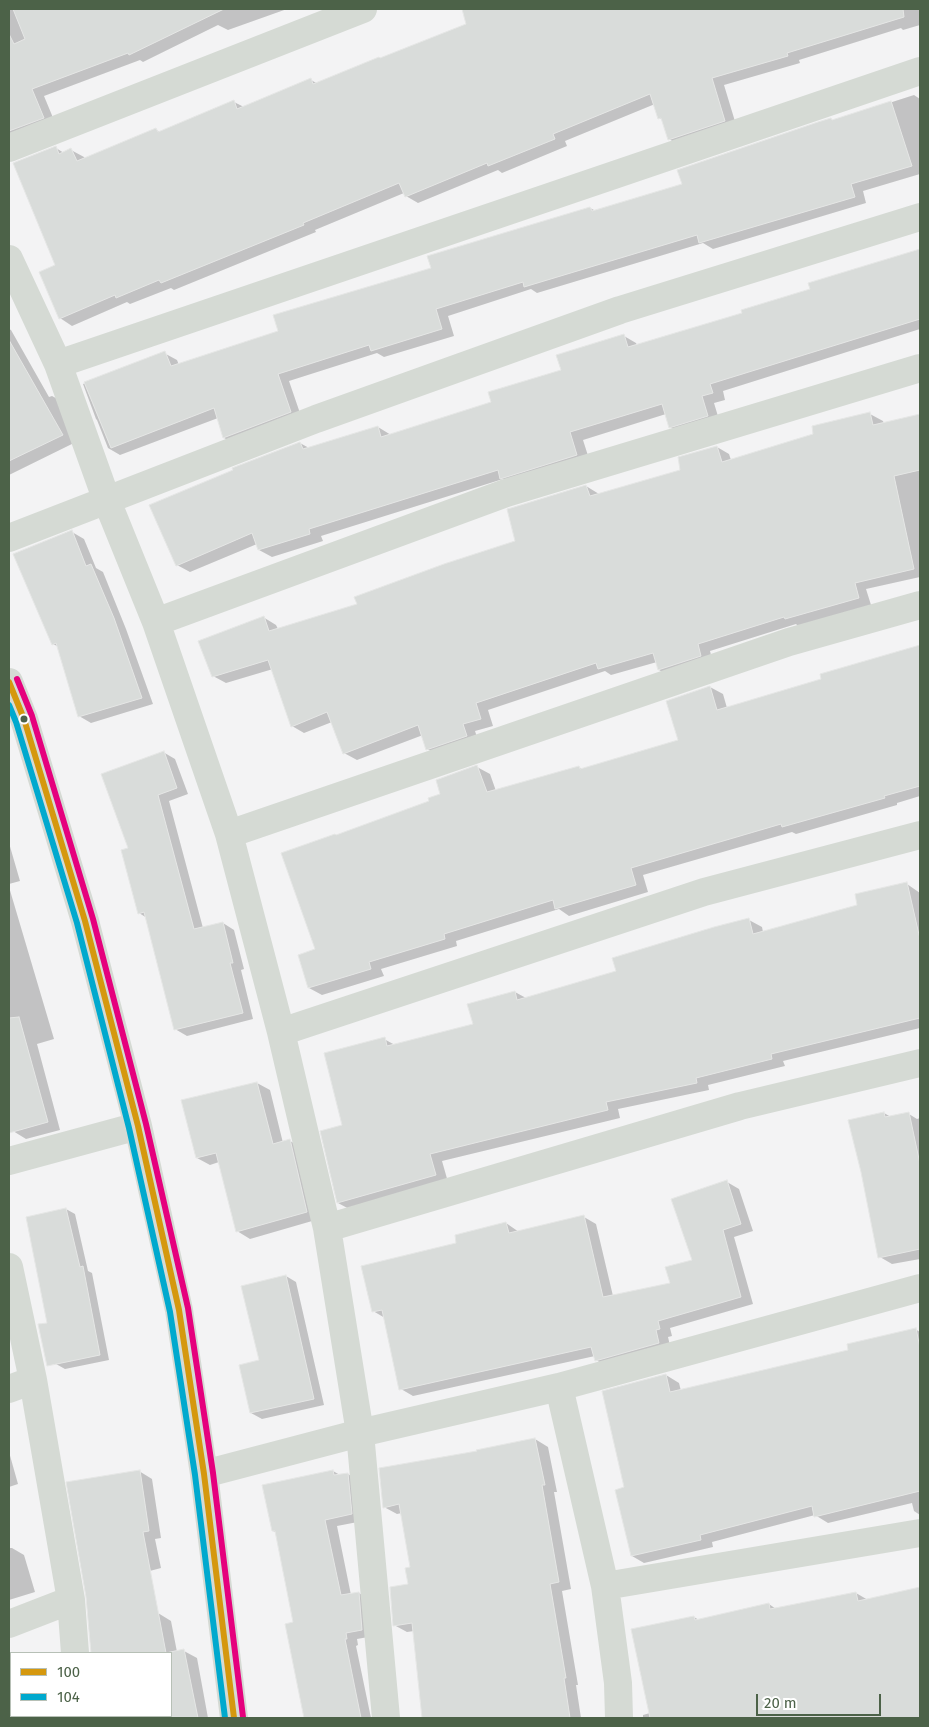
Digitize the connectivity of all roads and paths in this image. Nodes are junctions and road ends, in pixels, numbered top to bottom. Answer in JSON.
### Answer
{"nodes":[{"id":1,"x":363,"y":9,"type":"edge"},
{"id":2,"x":920,"y":71,"type":"edge"},
{"id":3,"x":9,"y":148,"type":"edge"},
{"id":4,"x":920,"y":217,"type":"edge"},
{"id":5,"x":9,"y":259,"type":"edge"},
{"id":6,"x":58,"y":364,"type":"junction"},
{"id":7,"x":920,"y":368,"type":"edge"},
{"id":8,"x":107,"y":501,"type":"junction"},
{"id":9,"x":9,"y":538,"type":"edge"},
{"id":10,"x":920,"y":605,"type":"edge"},
{"id":11,"x":156,"y":622,"type":"junction"},
{"id":12,"x":9,"y":682,"type":"edge"},
{"id":13,"x":229,"y":834,"type":"junction"},
{"id":14,"x":920,"y":835,"type":"edge"},
{"id":15,"x":281,"y":1032,"type":"junction"},
{"id":16,"x":920,"y":1063,"type":"edge"},
{"id":17,"x":138,"y":1126,"type":"junction"},
{"id":18,"x":9,"y":1161,"type":"edge"},
{"id":19,"x":326,"y":1228,"type":"junction"},
{"id":20,"x":9,"y":1267,"type":"edge"},
{"id":21,"x":920,"y":1288,"type":"edge"},
{"id":22,"x":21,"y":1385,"type":"edge"},
{"id":23,"x":559,"y":1387,"type":"junction"},
{"id":24,"x":360,"y":1433,"type":"junction"},
{"id":25,"x":204,"y":1474,"type":"junction"},
{"id":26,"x":920,"y":1533,"type":"edge"},
{"id":27,"x":605,"y":1586,"type":"junction"},
{"id":28,"x":71,"y":1600,"type":"junction"},
{"id":29,"x":9,"y":1624,"type":"edge"},
{"id":30,"x":75,"y":1652,"type":"edge"},
{"id":31,"x":234,"y":1718,"type":"edge"},
{"id":32,"x":386,"y":1718,"type":"edge"},
{"id":33,"x":619,"y":1718,"type":"edge"}],
"edges":[{"from":1,"to":3,"type":"street"},
{"from":2,"to":6,"type":"street"},
{"from":4,"to":8,"type":"street"},
{"from":5,"to":6,"type":"street"},
{"from":6,"to":8,"type":"street"},
{"from":7,"to":11,"type":"street"},
{"from":8,"to":9,"type":"street"},
{"from":8,"to":11,"type":"street"},
{"from":10,"to":13,"type":"street"},
{"from":11,"to":13,"type":"street"},
{"from":12,"to":17,"type":"street"},
{"from":13,"to":15,"type":"street"},
{"from":14,"to":15,"type":"street"},
{"from":15,"to":19,"type":"street"},
{"from":16,"to":19,"type":"street"},
{"from":17,"to":18,"type":"street"},
{"from":17,"to":25,"type":"street"},
{"from":19,"to":24,"type":"street"},
{"from":20,"to":22,"type":"street"},
{"from":21,"to":23,"type":"street"},
{"from":22,"to":28,"type":"street"},
{"from":23,"to":24,"type":"street"},
{"from":23,"to":27,"type":"street"},
{"from":24,"to":25,"type":"street"},
{"from":24,"to":32,"type":"street"},
{"from":25,"to":31,"type":"street"},
{"from":26,"to":27,"type":"street"},
{"from":27,"to":33,"type":"street"},
{"from":28,"to":29,"type":"street"},
{"from":28,"to":30,"type":"street"}]}
